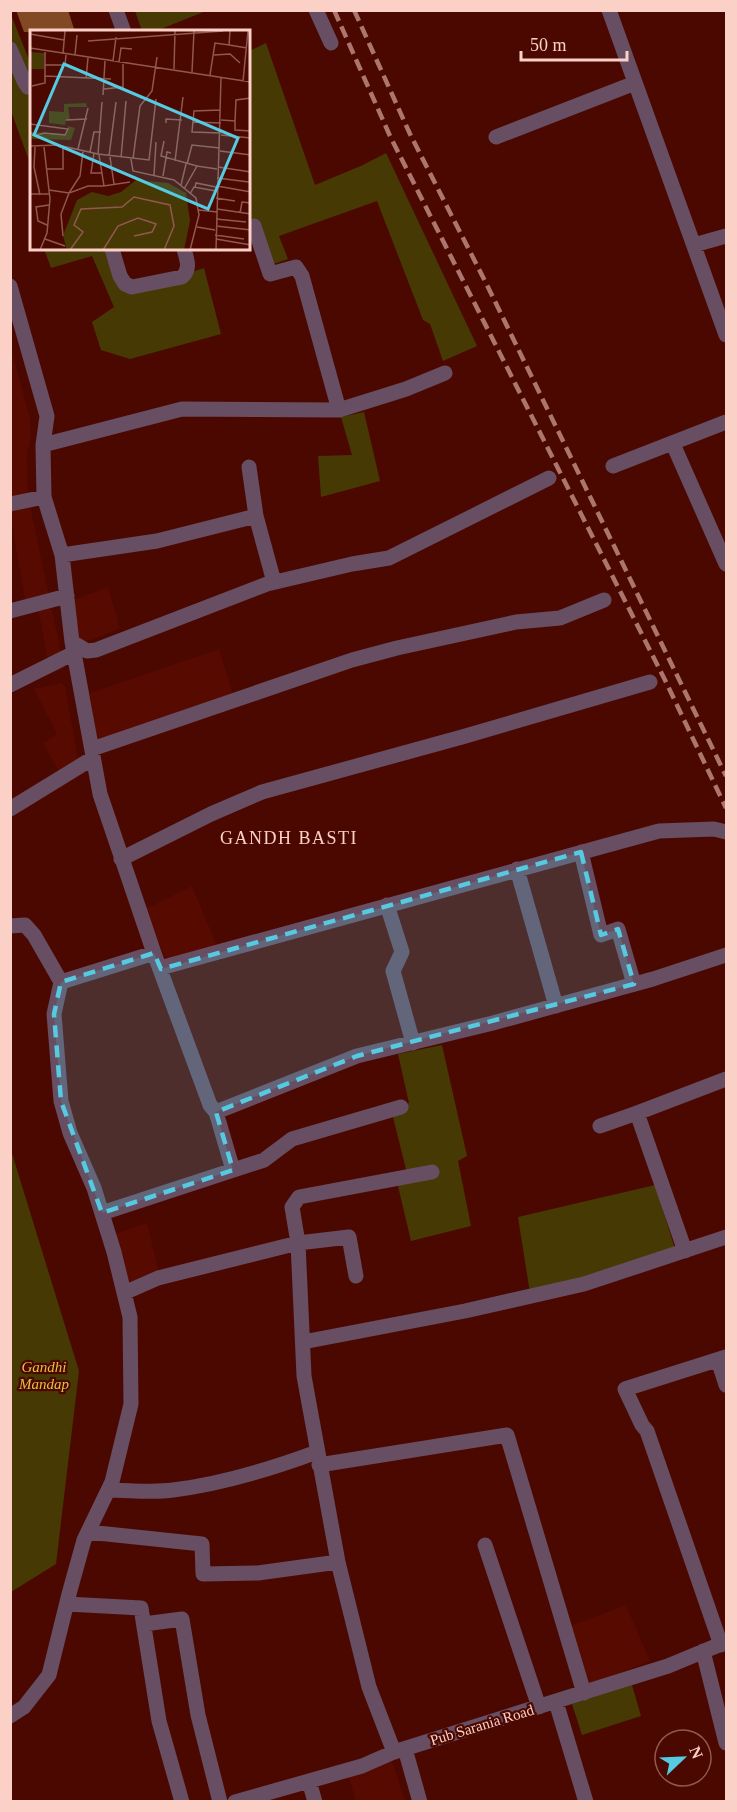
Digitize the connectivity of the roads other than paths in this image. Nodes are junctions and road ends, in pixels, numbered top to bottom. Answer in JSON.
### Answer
{"nodes":[{"id":1,"x":116,"y":10,"type":"edge"},
{"id":2,"x":316,"y":10,"type":"edge"},
{"id":3,"x":609,"y":10,"type":"edge"},
{"id":4,"x":123,"y":30,"type":"edge"},
{"id":5,"x":331,"y":43,"type":"dead end"},
{"id":6,"x":10,"y":49,"type":"edge"},
{"id":7,"x":635,"y":83,"type":"junction"},
{"id":8,"x":30,"y":87,"type":"edge"},
{"id":9,"x":496,"y":137,"type":"dead end"},
{"id":10,"x":254,"y":226,"type":"dead end"},
{"id":11,"x":726,"y":236,"type":"edge"},
{"id":12,"x":694,"y":245,"type":"junction"},
{"id":13,"x":112,"y":250,"type":"edge"},
{"id":14,"x":184,"y":250,"type":"edge"},
{"id":15,"x":12,"y":296,"type":"edge"},
{"id":16,"x":726,"y":335,"type":"edge"},
{"id":17,"x":445,"y":373,"type":"dead end"},
{"id":18,"x":339,"y":410,"type":"junction"},
{"id":19,"x":726,"y":422,"type":"edge"},
{"id":20,"x":43,"y":444,"type":"junction"},
{"id":21,"x":673,"y":444,"type":"junction"},
{"id":22,"x":613,"y":466,"type":"dead end"},
{"id":23,"x":249,"y":467,"type":"dead end"},
{"id":24,"x":549,"y":478,"type":"dead end"},
{"id":25,"x":44,"y":497,"type":"junction"},
{"id":26,"x":10,"y":504,"type":"edge"},
{"id":27,"x":256,"y":516,"type":"junction"},
{"id":28,"x":62,"y":555,"type":"junction"},
{"id":29,"x":726,"y":564,"type":"edge"},
{"id":30,"x":274,"y":582,"type":"junction"},
{"id":31,"x":67,"y":596,"type":"junction"},
{"id":32,"x":604,"y":600,"type":"dead end"},
{"id":33,"x":10,"y":611,"type":"edge"},
{"id":34,"x":73,"y":647,"type":"junction"},
{"id":35,"x":650,"y":682,"type":"dead end"},
{"id":36,"x":10,"y":685,"type":"edge"},
{"id":37,"x":92,"y":754,"type":"junction"},
{"id":38,"x":10,"y":809,"type":"edge"},
{"id":39,"x":726,"y":832,"type":"edge"},
{"id":40,"x":581,"y":852,"type":"junction"},
{"id":41,"x":121,"y":859,"type":"junction"},
{"id":42,"x":517,"y":869,"type":"junction"},
{"id":43,"x":387,"y":905,"type":"junction"},
{"id":44,"x":10,"y":926,"type":"edge"},
{"id":45,"x":726,"y":955,"type":"edge"},
{"id":46,"x":157,"y":961,"type":"junction"},
{"id":47,"x":61,"y":982,"type":"junction"},
{"id":48,"x":634,"y":984,"type":"junction"},
{"id":49,"x":556,"y":1006,"type":"junction"},
{"id":50,"x":413,"y":1043,"type":"junction"},
{"id":51,"x":726,"y":1079,"type":"edge"},
{"id":52,"x":401,"y":1107,"type":"dead end"},
{"id":53,"x":216,"y":1112,"type":"junction"},
{"id":54,"x":638,"y":1113,"type":"junction"},
{"id":55,"x":600,"y":1126,"type":"dead end"},
{"id":56,"x":233,"y":1170,"type":"junction"},
{"id":57,"x":432,"y":1172,"type":"dead end"},
{"id":58,"x":102,"y":1213,"type":"junction"},
{"id":59,"x":726,"y":1237,"type":"edge"},
{"id":60,"x":298,"y":1243,"type":"junction"},
{"id":61,"x":685,"y":1251,"type":"junction"},
{"id":62,"x":356,"y":1276,"type":"dead end"},
{"id":63,"x":124,"y":1293,"type":"junction"},
{"id":64,"x":303,"y":1342,"type":"junction"},
{"id":65,"x":722,"y":1359,"type":"edge"},
{"id":66,"x":726,"y":1385,"type":"edge"},
{"id":67,"x":318,"y":1458,"type":"junction"},
{"id":68,"x":108,"y":1490,"type":"junction"},
{"id":69,"x":88,"y":1532,"type":"junction"},
{"id":70,"x":485,"y":1545,"type":"dead end"},
{"id":71,"x":338,"y":1562,"type":"junction"},
{"id":72,"x":67,"y":1604,"type":"junction"},
{"id":73,"x":144,"y":1624,"type":"junction"},
{"id":74,"x":723,"y":1643,"type":"edge"},
{"id":75,"x":703,"y":1652,"type":"junction"},
{"id":76,"x":584,"y":1693,"type":"junction"},
{"id":77,"x":556,"y":1702,"type":"junction"},
{"id":78,"x":539,"y":1707,"type":"junction"},
{"id":79,"x":10,"y":1716,"type":"edge"},
{"id":80,"x":726,"y":1743,"type":"edge"},
{"id":81,"x":400,"y":1750,"type":"junction"},
{"id":82,"x":309,"y":1781,"type":"junction"},
{"id":83,"x":182,"y":1802,"type":"edge"},
{"id":84,"x":220,"y":1802,"type":"edge"},
{"id":85,"x":235,"y":1802,"type":"edge"},
{"id":86,"x":315,"y":1802,"type":"edge"},
{"id":87,"x":420,"y":1802,"type":"edge"},
{"id":88,"x":585,"y":1802,"type":"edge"}],
"edges":[{"from":1,"to":4,"type":"street"},
{"from":2,"to":5,"type":"street"},
{"from":3,"to":7,"type":"street"},
{"from":6,"to":8,"type":"street"},
{"from":7,"to":9,"type":"street"},
{"from":7,"to":12,"type":"street"},
{"from":10,"to":18,"type":"street"},
{"from":11,"to":12,"type":"street"},
{"from":12,"to":16,"type":"street"},
{"from":13,"to":14,"type":"street"},
{"from":15,"to":20,"type":"street"},
{"from":17,"to":18,"type":"street"},
{"from":18,"to":20,"type":"street"},
{"from":19,"to":21,"type":"street"},
{"from":20,"to":25,"type":"street"},
{"from":21,"to":22,"type":"street"},
{"from":21,"to":29,"type":"street"},
{"from":23,"to":27,"type":"street"},
{"from":24,"to":30,"type":"street"},
{"from":25,"to":26,"type":"street"},
{"from":25,"to":28,"type":"street"},
{"from":27,"to":28,"type":"street"},
{"from":27,"to":30,"type":"street"},
{"from":28,"to":31,"type":"street"},
{"from":30,"to":34,"type":"street"},
{"from":31,"to":33,"type":"street"},
{"from":31,"to":34,"type":"street"},
{"from":32,"to":37,"type":"street"},
{"from":34,"to":36,"type":"street"},
{"from":34,"to":37,"type":"street"},
{"from":35,"to":41,"type":"street"},
{"from":37,"to":38,"type":"street"},
{"from":37,"to":41,"type":"street"},
{"from":39,"to":40,"type":"street"},
{"from":40,"to":42,"type":"street"},
{"from":40,"to":48,"type":"street"},
{"from":41,"to":46,"type":"street"},
{"from":42,"to":43,"type":"street"},
{"from":42,"to":49,"type":"street"},
{"from":43,"to":46,"type":"street"},
{"from":43,"to":50,"type":"street"},
{"from":44,"to":47,"type":"street"},
{"from":45,"to":48,"type":"street"},
{"from":46,"to":47,"type":"street"},
{"from":46,"to":53,"type":"street"},
{"from":47,"to":58,"type":"street"},
{"from":48,"to":49,"type":"street"},
{"from":49,"to":50,"type":"street"},
{"from":50,"to":53,"type":"street"},
{"from":51,"to":54,"type":"street"},
{"from":52,"to":56,"type":"street"},
{"from":53,"to":56,"type":"street"},
{"from":54,"to":55,"type":"street"},
{"from":54,"to":61,"type":"street"},
{"from":56,"to":58,"type":"street"},
{"from":57,"to":60,"type":"street"},
{"from":58,"to":63,"type":"street"},
{"from":59,"to":61,"type":"street"},
{"from":60,"to":62,"type":"street"},
{"from":60,"to":63,"type":"street"},
{"from":60,"to":64,"type":"street"},
{"from":61,"to":64,"type":"street"},
{"from":63,"to":68,"type":"street"},
{"from":64,"to":67,"type":"street"},
{"from":65,"to":66,"type":"street"},
{"from":65,"to":74,"type":"street"},
{"from":67,"to":68,"type":"street"},
{"from":67,"to":71,"type":"street"},
{"from":67,"to":76,"type":"street"},
{"from":68,"to":69,"type":"street"},
{"from":69,"to":71,"type":"street"},
{"from":69,"to":72,"type":"street"},
{"from":70,"to":78,"type":"street"},
{"from":71,"to":81,"type":"street"},
{"from":72,"to":73,"type":"street"},
{"from":72,"to":79,"type":"street"},
{"from":73,"to":83,"type":"street"},
{"from":73,"to":84,"type":"street"},
{"from":74,"to":75,"type":"street","name":"Pub Sarania Road"},
{"from":75,"to":76,"type":"street","name":"Pub Sarania Road"},
{"from":75,"to":80,"type":"street"},
{"from":76,"to":77,"type":"street","name":"Pub Sarania Road"},
{"from":77,"to":78,"type":"street","name":"Pub Sarania Road"},
{"from":77,"to":88,"type":"street"},
{"from":78,"to":81,"type":"street","name":"Pub Sarania Road"},
{"from":81,"to":82,"type":"street","name":"Pub Sarania Road"},
{"from":81,"to":87,"type":"street"},
{"from":82,"to":85,"type":"street","name":"Pub Sarania Road"},
{"from":82,"to":86,"type":"street"}]}
